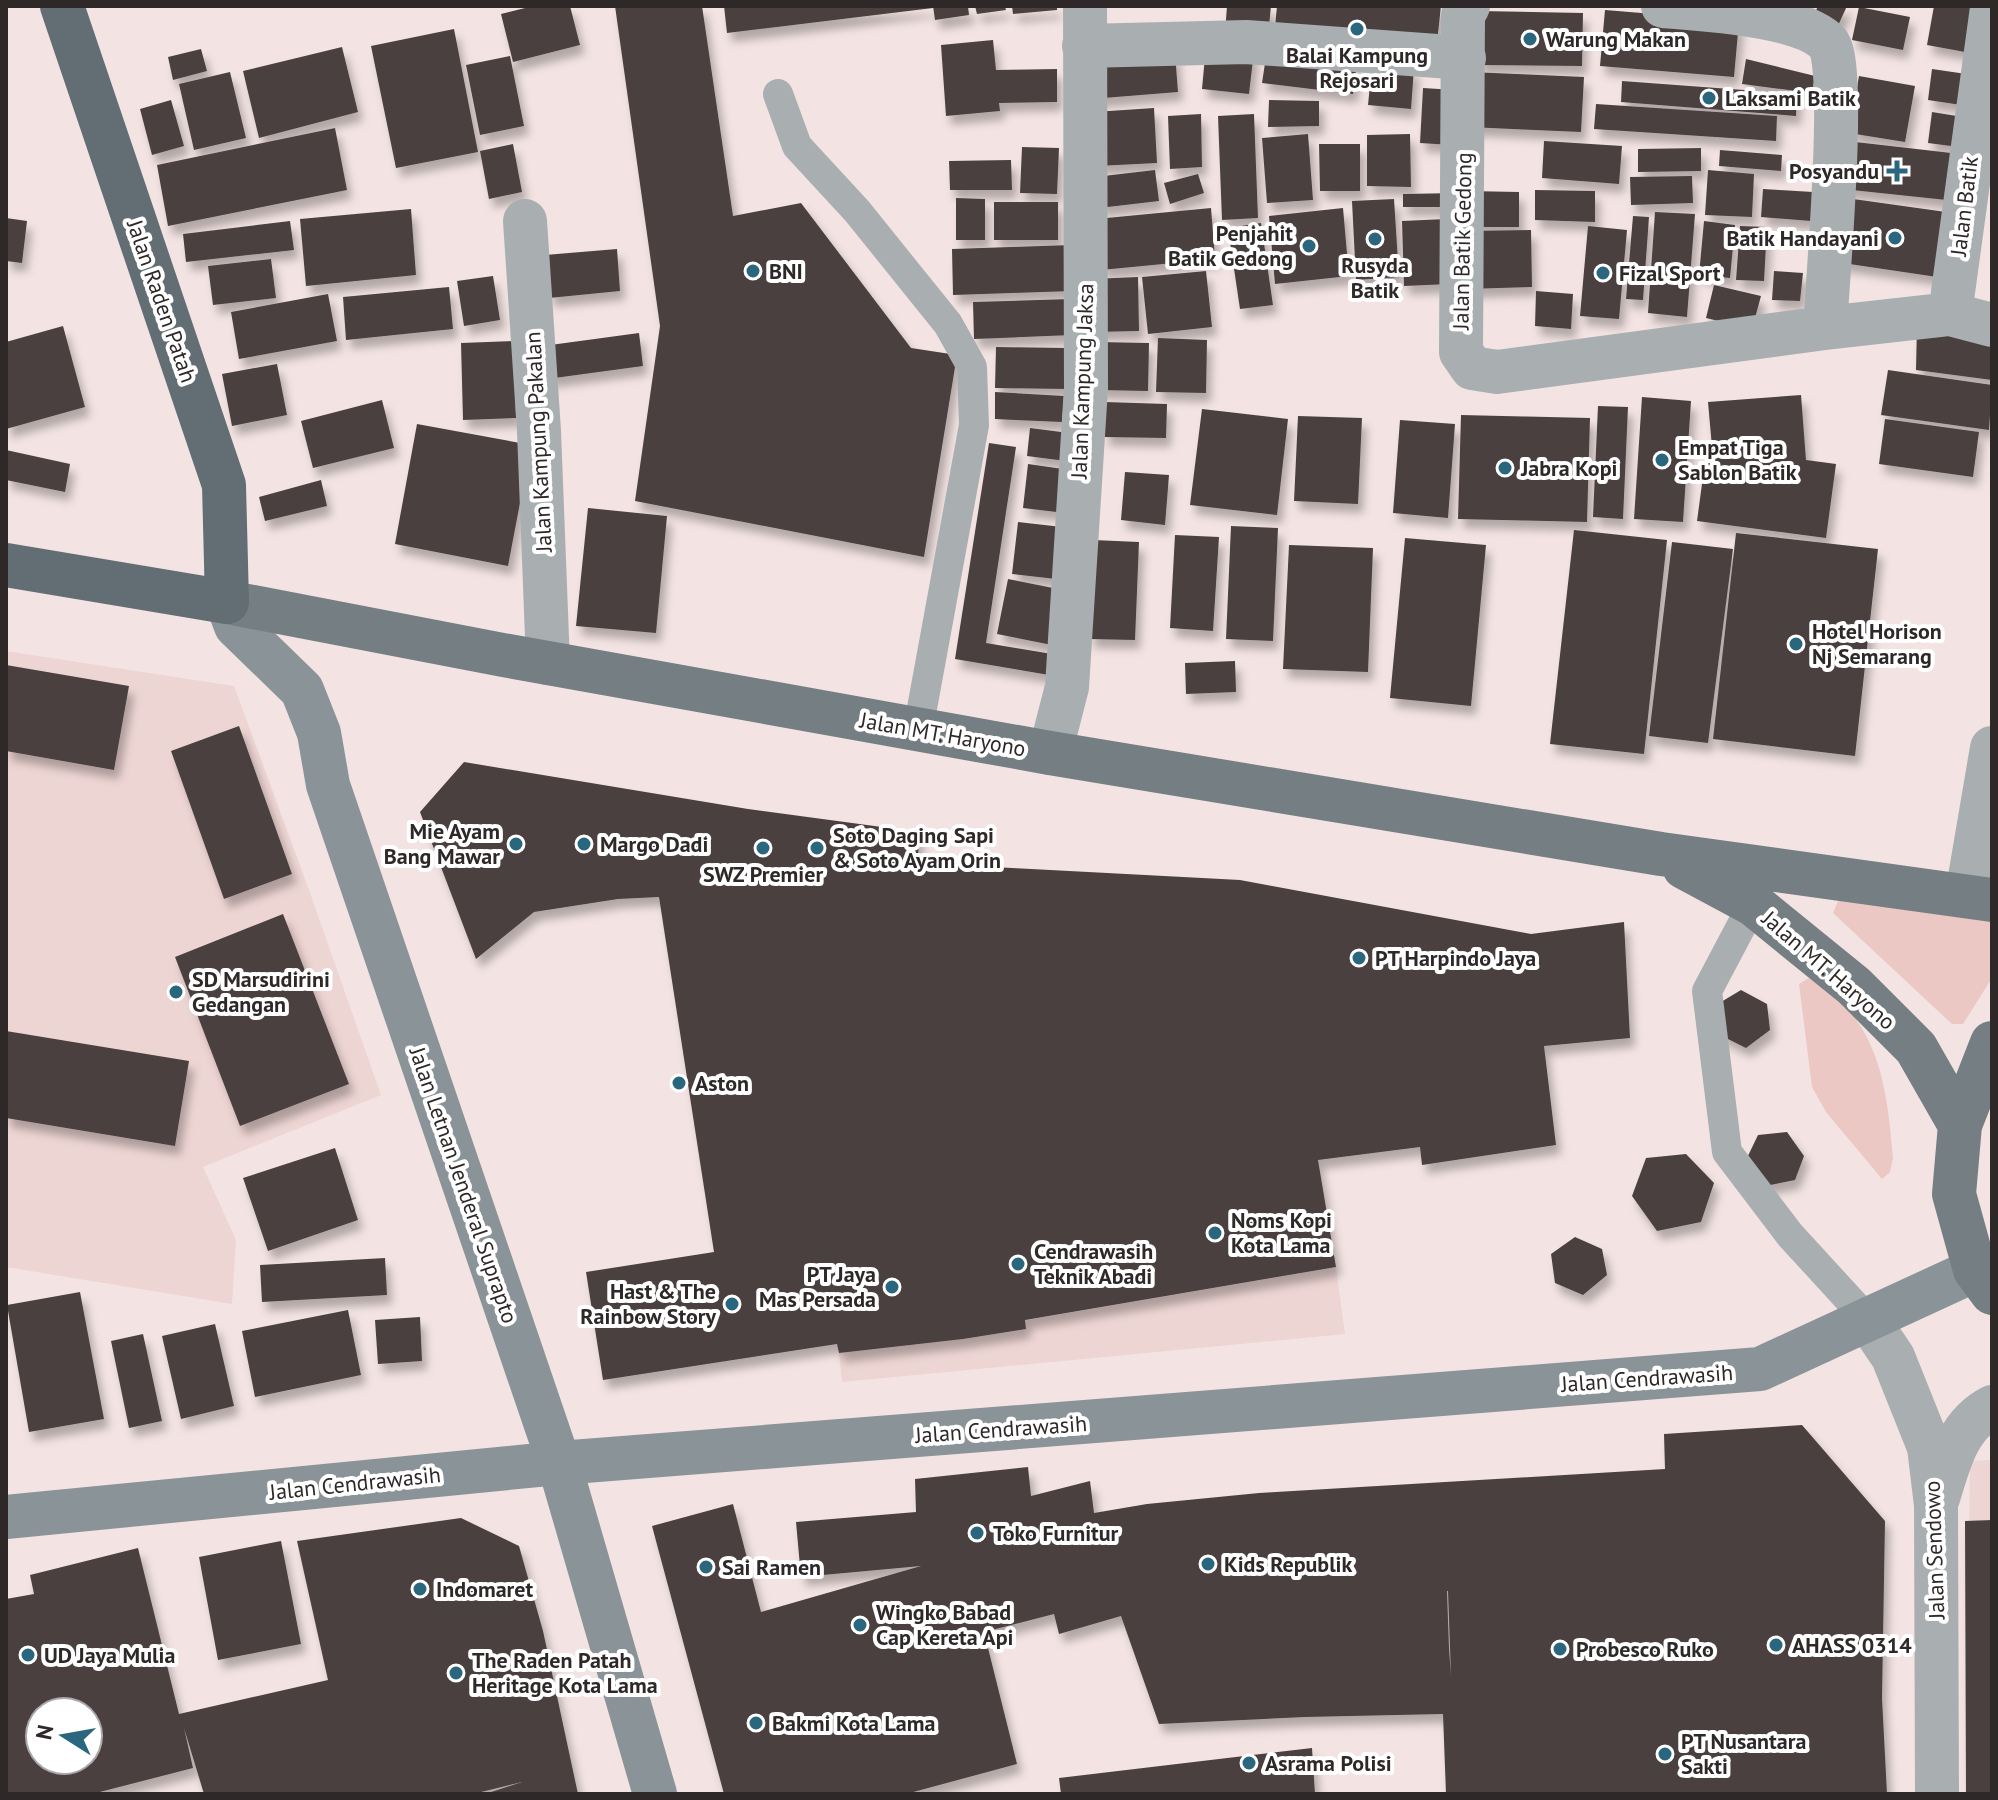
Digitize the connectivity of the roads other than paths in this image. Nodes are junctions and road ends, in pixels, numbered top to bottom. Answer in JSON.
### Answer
{"nodes":[{"id":1,"x":62,"y":6,"type":"edge"},
{"id":2,"x":1468,"y":6,"type":"edge"},
{"id":3,"x":1663,"y":6,"type":"edge"},
{"id":4,"x":1992,"y":8,"type":"edge"},
{"id":5,"x":1742,"y":9,"type":"edge"},
{"id":6,"x":1085,"y":26,"type":"edge"},
{"id":7,"x":1464,"y":58,"type":"junction"},
{"id":8,"x":778,"y":94,"type":"dead end"},
{"id":9,"x":525,"y":221,"type":"dead end"},
{"id":10,"x":1950,"y":314,"type":"junction"},
{"id":11,"x":1992,"y":325,"type":"edge"},
{"id":12,"x":1825,"y":328,"type":"junction"},
{"id":13,"x":6,"y":565,"type":"edge"},
{"id":14,"x":227,"y":602,"type":"junction"},
{"id":15,"x":548,"y":663,"type":"junction"},
{"id":16,"x":918,"y":730,"type":"junction"},
{"id":17,"x":1992,"y":748,"type":"edge"},
{"id":18,"x":1050,"y":753,"type":"junction"},
{"id":19,"x":1661,"y":854,"type":"junction"},
{"id":20,"x":1980,"y":898,"type":"edge"},
{"id":21,"x":1753,"y":904,"type":"junction"},
{"id":22,"x":1992,"y":1043,"type":"edge"},
{"id":23,"x":1960,"y":1125,"type":"junction"},
{"id":24,"x":1984,"y":1282,"type":"edge"},
{"id":25,"x":1868,"y":1320,"type":"junction"},
{"id":26,"x":1992,"y":1407,"type":"edge"},
{"id":27,"x":559,"y":1463,"type":"junction"},
{"id":28,"x":1936,"y":1505,"type":"junction"},
{"id":29,"x":6,"y":1517,"type":"edge"},
{"id":30,"x":655,"y":1794,"type":"edge"},
{"id":31,"x":1937,"y":1794,"type":"edge"}],
"edges":[{"from":1,"to":14,"type":"highway","name":"Jalan Raden Patah"},
{"from":2,"to":7,"type":"street","name":"Jalan Batik Gedong"},
{"from":3,"to":5,"type":"street"},
{"from":4,"to":10,"type":"street","name":"Jalan Batik"},
{"from":5,"to":12,"type":"street"},
{"from":6,"to":7,"type":"street"},
{"from":6,"to":18,"type":"street","name":"Jalan Kampung Jaksa"},
{"from":7,"to":12,"type":"street","name":"Jalan Batik Gedong"},
{"from":8,"to":16,"type":"lane"},
{"from":9,"to":15,"type":"street","name":"Jalan Kampung Pakalan"},
{"from":10,"to":11,"type":"street"},
{"from":10,"to":12,"type":"street","name":"Jalan Batik Gedong"},
{"from":13,"to":14,"type":"highway"},
{"from":14,"to":15,"type":"main road","name":"Jalan MT. Haryono"},
{"from":14,"to":27,"type":"main road","name":"Jalan Letnan Jenderal Suprapto"},
{"from":15,"to":16,"type":"main road","name":"Jalan MT. Haryono"},
{"from":16,"to":18,"type":"main road","name":"Jalan MT. Haryono"},
{"from":17,"to":20,"type":"street"},
{"from":18,"to":19,"type":"main road","name":"Jalan MT. Haryono"},
{"from":19,"to":20,"type":"main road","name":"Jalan MT. Haryono"},
{"from":19,"to":21,"type":"main road","name":"Jalan MT. Haryono"},
{"from":21,"to":23,"type":"main road","name":"Jalan MT. Haryono"},
{"from":21,"to":25,"type":"lane"},
{"from":22,"to":23,"type":"main road"},
{"from":23,"to":24,"type":"main road"},
{"from":24,"to":25,"type":"main road","name":"Jalan Cendrawasih"},
{"from":25,"to":27,"type":"main road","name":"Jalan Cendrawasih"},
{"from":25,"to":28,"type":"street","name":"Jalan Sendowo"},
{"from":26,"to":28,"type":"street"},
{"from":27,"to":29,"type":"main road","name":"Jalan Cendrawasih"},
{"from":27,"to":30,"type":"main road","name":"Jalan Letnan Jenderal Suprapto"},
{"from":28,"to":31,"type":"street","name":"Jalan Sendowo"}]}
